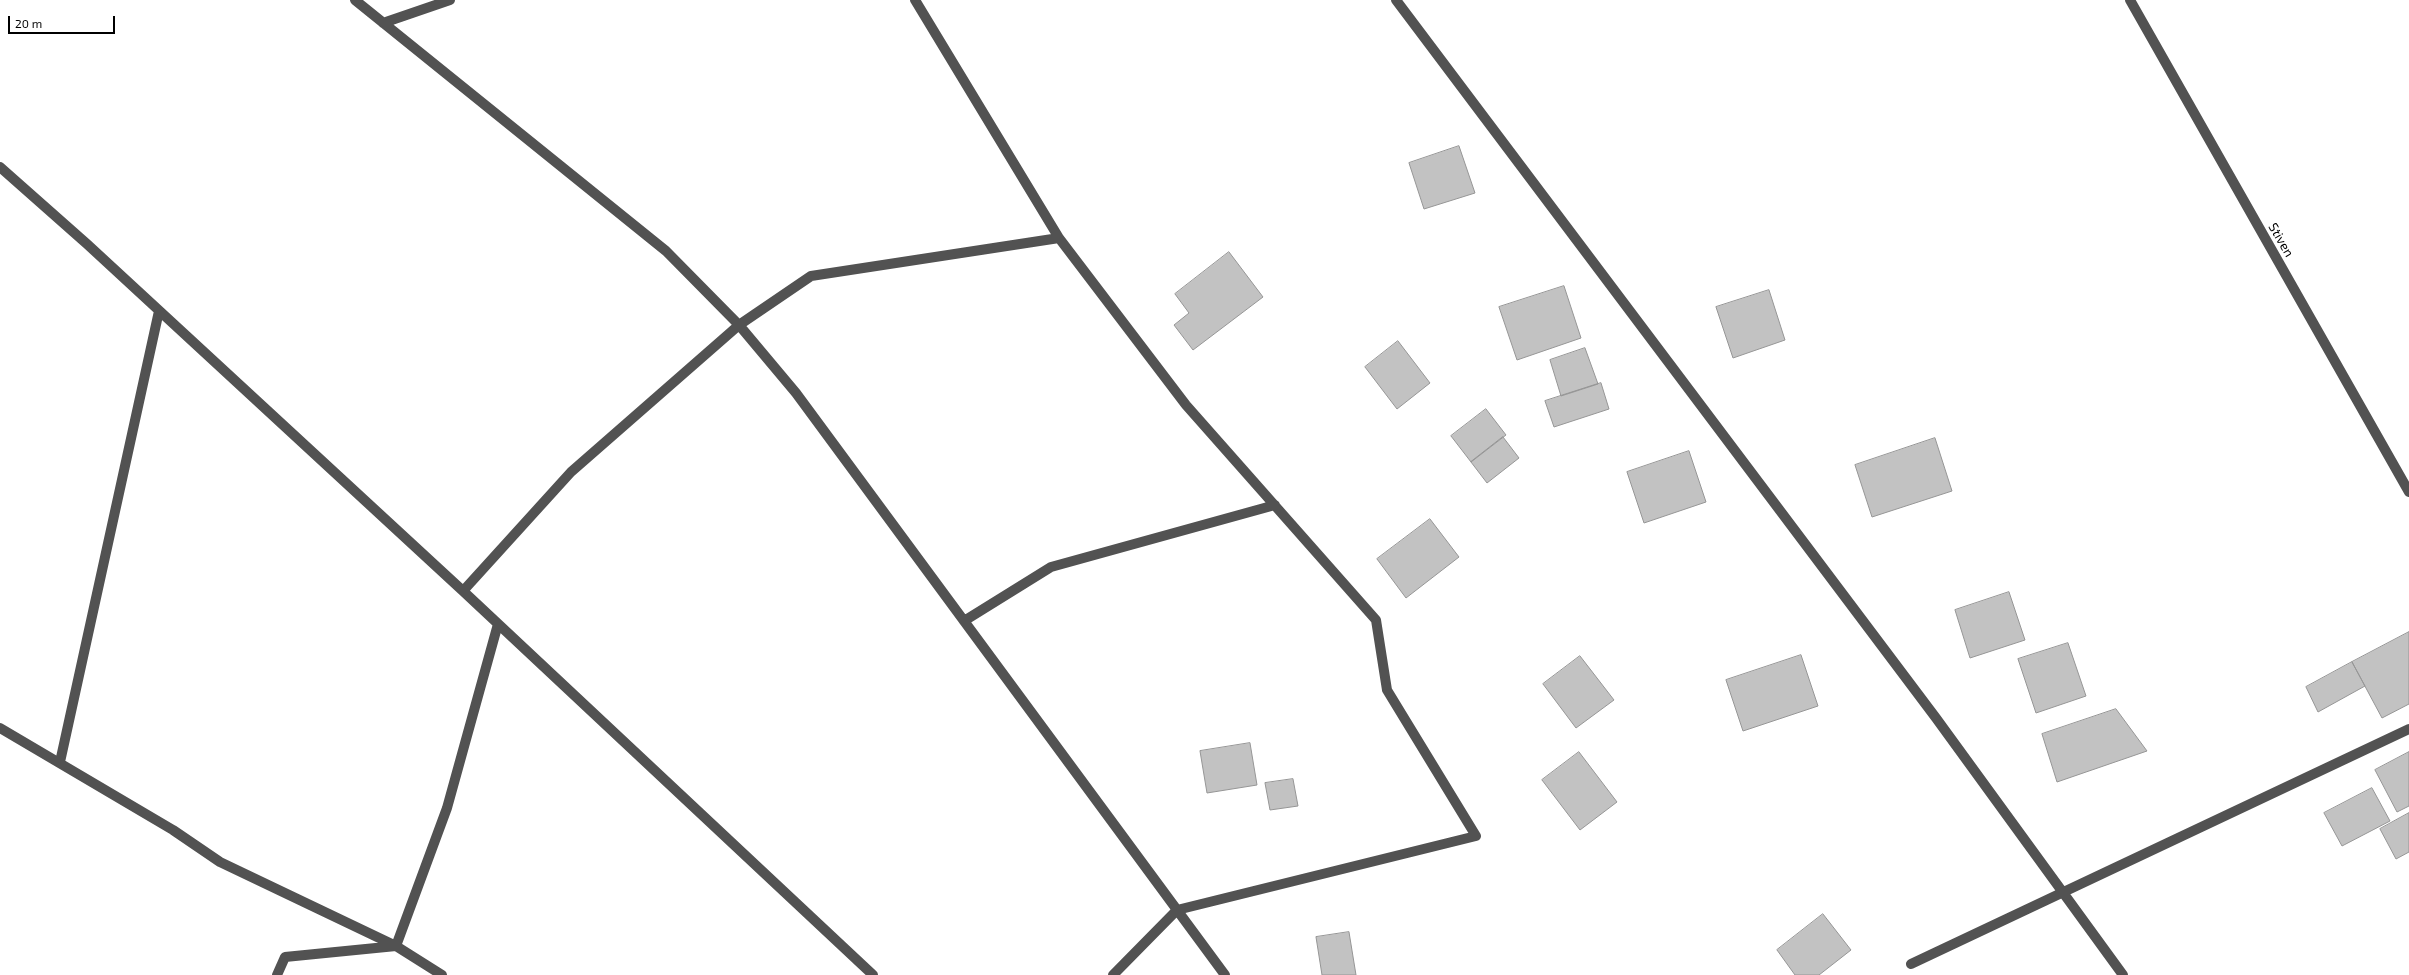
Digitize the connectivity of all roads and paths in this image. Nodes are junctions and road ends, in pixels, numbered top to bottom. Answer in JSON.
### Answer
{"nodes":[{"id":1,"x":355,"y":0,"type":"edge"},
{"id":2,"x":450,"y":0,"type":"edge"},
{"id":3,"x":915,"y":0,"type":"edge"},
{"id":4,"x":1396,"y":0,"type":"edge"},
{"id":5,"x":2130,"y":0,"type":"edge"},
{"id":6,"x":383,"y":22,"type":"junction"},
{"id":7,"x":0,"y":167,"type":"edge"},
{"id":8,"x":1059,"y":238,"type":"junction"},
{"id":9,"x":159,"y":311,"type":"junction"},
{"id":10,"x":739,"y":325,"type":"junction"},
{"id":11,"x":2409,"y":492,"type":"edge"},
{"id":12,"x":1275,"y":505,"type":"junction"},
{"id":13,"x":463,"y":591,"type":"junction"},
{"id":14,"x":964,"y":622,"type":"junction"},
{"id":15,"x":498,"y":624,"type":"junction"},
{"id":16,"x":0,"y":728,"type":"edge"},
{"id":17,"x":2409,"y":729,"type":"edge"},
{"id":18,"x":60,"y":762,"type":"junction"},
{"id":19,"x":2063,"y":892,"type":"junction"},
{"id":20,"x":1177,"y":910,"type":"junction"},
{"id":21,"x":396,"y":946,"type":"junction"},
{"id":22,"x":1911,"y":964,"type":"dead end"},
{"id":23,"x":277,"y":975,"type":"edge"},
{"id":24,"x":442,"y":975,"type":"edge"},
{"id":25,"x":873,"y":975,"type":"edge"},
{"id":26,"x":1113,"y":975,"type":"edge"},
{"id":27,"x":1225,"y":975,"type":"edge"},
{"id":28,"x":2123,"y":975,"type":"edge"}],
"edges":[{"from":1,"to":6,"type":"street"},
{"from":2,"to":6,"type":"street"},
{"from":3,"to":8,"type":"street"},
{"from":4,"to":19,"type":"street"},
{"from":5,"to":11,"type":"street","name":"Stiven"},
{"from":6,"to":10,"type":"street"},
{"from":7,"to":9,"type":"street"},
{"from":8,"to":10,"type":"street"},
{"from":8,"to":12,"type":"street"},
{"from":9,"to":13,"type":"street"},
{"from":9,"to":18,"type":"street"},
{"from":10,"to":13,"type":"street"},
{"from":10,"to":14,"type":"street"},
{"from":12,"to":14,"type":"street"},
{"from":12,"to":20,"type":"street"},
{"from":13,"to":15,"type":"street"},
{"from":14,"to":20,"type":"street"},
{"from":15,"to":21,"type":"street"},
{"from":15,"to":25,"type":"street"},
{"from":16,"to":18,"type":"street"},
{"from":17,"to":19,"type":"street"},
{"from":18,"to":21,"type":"street"},
{"from":19,"to":22,"type":"street"},
{"from":19,"to":28,"type":"street"},
{"from":20,"to":26,"type":"street"},
{"from":20,"to":27,"type":"street"},
{"from":21,"to":23,"type":"street"},
{"from":21,"to":24,"type":"street"}]}
